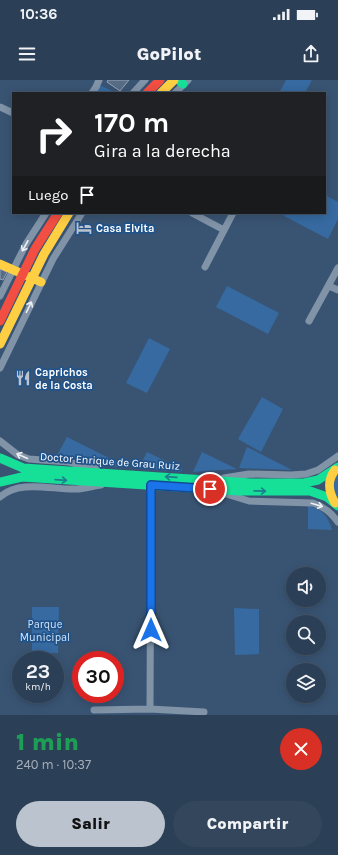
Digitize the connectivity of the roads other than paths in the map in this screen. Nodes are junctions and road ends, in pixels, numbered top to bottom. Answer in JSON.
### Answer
{"nodes":[{"id":1,"x":99,"y":80,"type":"edge"},
{"id":2,"x":145,"y":80,"type":"edge"},
{"id":3,"x":160,"y":80,"type":"edge"},
{"id":4,"x":174,"y":80,"type":"edge"},
{"id":5,"x":183,"y":81,"type":"edge"},
{"id":6,"x":93,"y":92,"type":"edge"},
{"id":7,"x":135,"y":92,"type":"edge"},
{"id":8,"x":148,"y":92,"type":"edge"},
{"id":9,"x":162,"y":92,"type":"edge"},
{"id":10,"x":176,"y":92,"type":"edge"},
{"id":11,"x":0,"y":107,"type":"edge"},
{"id":12,"x":12,"y":112,"type":"edge"},
{"id":13,"x":45,"y":214,"type":"edge"},
{"id":14,"x":57,"y":214,"type":"edge"},
{"id":15,"x":68,"y":214,"type":"edge"},
{"id":16,"x":81,"y":214,"type":"edge"},
{"id":17,"x":194,"y":214,"type":"edge"},
{"id":18,"x":232,"y":214,"type":"edge"},
{"id":19,"x":224,"y":230,"type":"junction"},
{"id":20,"x":0,"y":264,"type":"edge"},
{"id":21,"x":205,"y":267,"type":"dead end"},
{"id":22,"x":338,"y":268,"type":"edge"},
{"id":23,"x":13,"y":269,"type":"junction"},
{"id":24,"x":23,"y":274,"type":"junction"},
{"id":25,"x":32,"y":278,"type":"junction"},
{"id":26,"x":41,"y":282,"type":"junction"},
{"id":27,"x":329,"y":286,"type":"junction"},
{"id":28,"x":338,"y":290,"type":"edge"},
{"id":29,"x":0,"y":296,"type":"edge"},
{"id":30,"x":0,"y":321,"type":"edge"},
{"id":31,"x":309,"y":321,"type":"dead end"},
{"id":32,"x":16,"y":322,"type":"junction"},
{"id":33,"x":7,"y":331,"type":"junction"},
{"id":34,"x":16,"y":335,"type":"junction"},
{"id":35,"x":0,"y":344,"type":"edge"},
{"id":36,"x":0,"y":368,"type":"edge"},
{"id":37,"x":0,"y":441,"type":"edge"},
{"id":38,"x":338,"y":456,"type":"edge"},
{"id":39,"x":0,"y":458,"type":"edge"},
{"id":40,"x":338,"y":467,"type":"edge"},
{"id":41,"x":114,"y":474,"type":"junction"},
{"id":42,"x":214,"y":480,"type":"junction"},
{"id":43,"x":0,"y":482,"type":"edge"},
{"id":44,"x":109,"y":484,"type":"junction"},
{"id":45,"x":151,"y":485,"type":"junction"},
{"id":46,"x":210,"y":489,"type":"junction"},
{"id":47,"x":0,"y":497,"type":"edge"},
{"id":48,"x":337,"y":504,"type":"edge"},
{"id":49,"x":338,"y":522,"type":"edge"},
{"id":50,"x":150,"y":709,"type":"junction"},
{"id":51,"x":94,"y":710,"type":"dead end"},
{"id":52,"x":204,"y":712,"type":"dead end"}],
"edges":[{"from":1,"to":6,"type":"street"},
{"from":2,"to":7,"type":"street"},
{"from":3,"to":8,"type":"street"},
{"from":4,"to":9,"type":"street"},
{"from":5,"to":10,"type":"street"},
{"from":11,"to":12,"type":"street"},
{"from":13,"to":23,"type":"street","one_way":true},
{"from":14,"to":24,"type":"street"},
{"from":15,"to":25,"type":"street"},
{"from":16,"to":26,"type":"street"},
{"from":17,"to":19,"type":"street"},
{"from":18,"to":19,"type":"street"},
{"from":19,"to":21,"type":"street"},
{"from":20,"to":23,"type":"street"},
{"from":22,"to":27,"type":"street"},
{"from":23,"to":24,"type":"street"},
{"from":23,"to":29,"type":"street"},
{"from":24,"to":25,"type":"street"},
{"from":24,"to":30,"type":"street"},
{"from":25,"to":26,"type":"street"},
{"from":25,"to":32,"type":"street"},
{"from":32,"to":26,"type":"street","one_way":true},
{"from":27,"to":28,"type":"street"},
{"from":27,"to":31,"type":"street"},
{"from":32,"to":33,"type":"street"},
{"from":32,"to":34,"type":"street"},
{"from":33,"to":34,"type":"street"},
{"from":33,"to":35,"type":"street"},
{"from":34,"to":36,"type":"street"},
{"from":41,"to":37,"type":"street","one_way":true},
{"from":38,"to":42,"type":"street"},
{"from":39,"to":41,"type":"street","name":"Doctor Enrique de Grau Ruiz"},
{"from":40,"to":42,"type":"street","name":"Doctor Enrique de Grau Ruiz"},
{"from":40,"to":48,"type":"street"},
{"from":42,"to":41,"type":"street","name":"Doctor Enrique de Grau Ruiz","one_way":true},
{"from":43,"to":44,"type":"street","name":"Doctor Enrique de Grau Ruiz","one_way":true},
{"from":44,"to":45,"type":"street","name":"Doctor Enrique de Grau Ruiz"},
{"from":44,"to":47,"type":"street"},
{"from":45,"to":46,"type":"street","name":"Doctor Enrique de Grau Ruiz"},
{"from":45,"to":50,"type":"street"},
{"from":46,"to":48,"type":"street","name":"Doctor Enrique de Grau Ruiz","one_way":true},
{"from":46,"to":49,"type":"street","name":"Doctor Enrique de Grau Ruiz","one_way":true},
{"from":50,"to":51,"type":"street"},
{"from":50,"to":52,"type":"street"}]}
